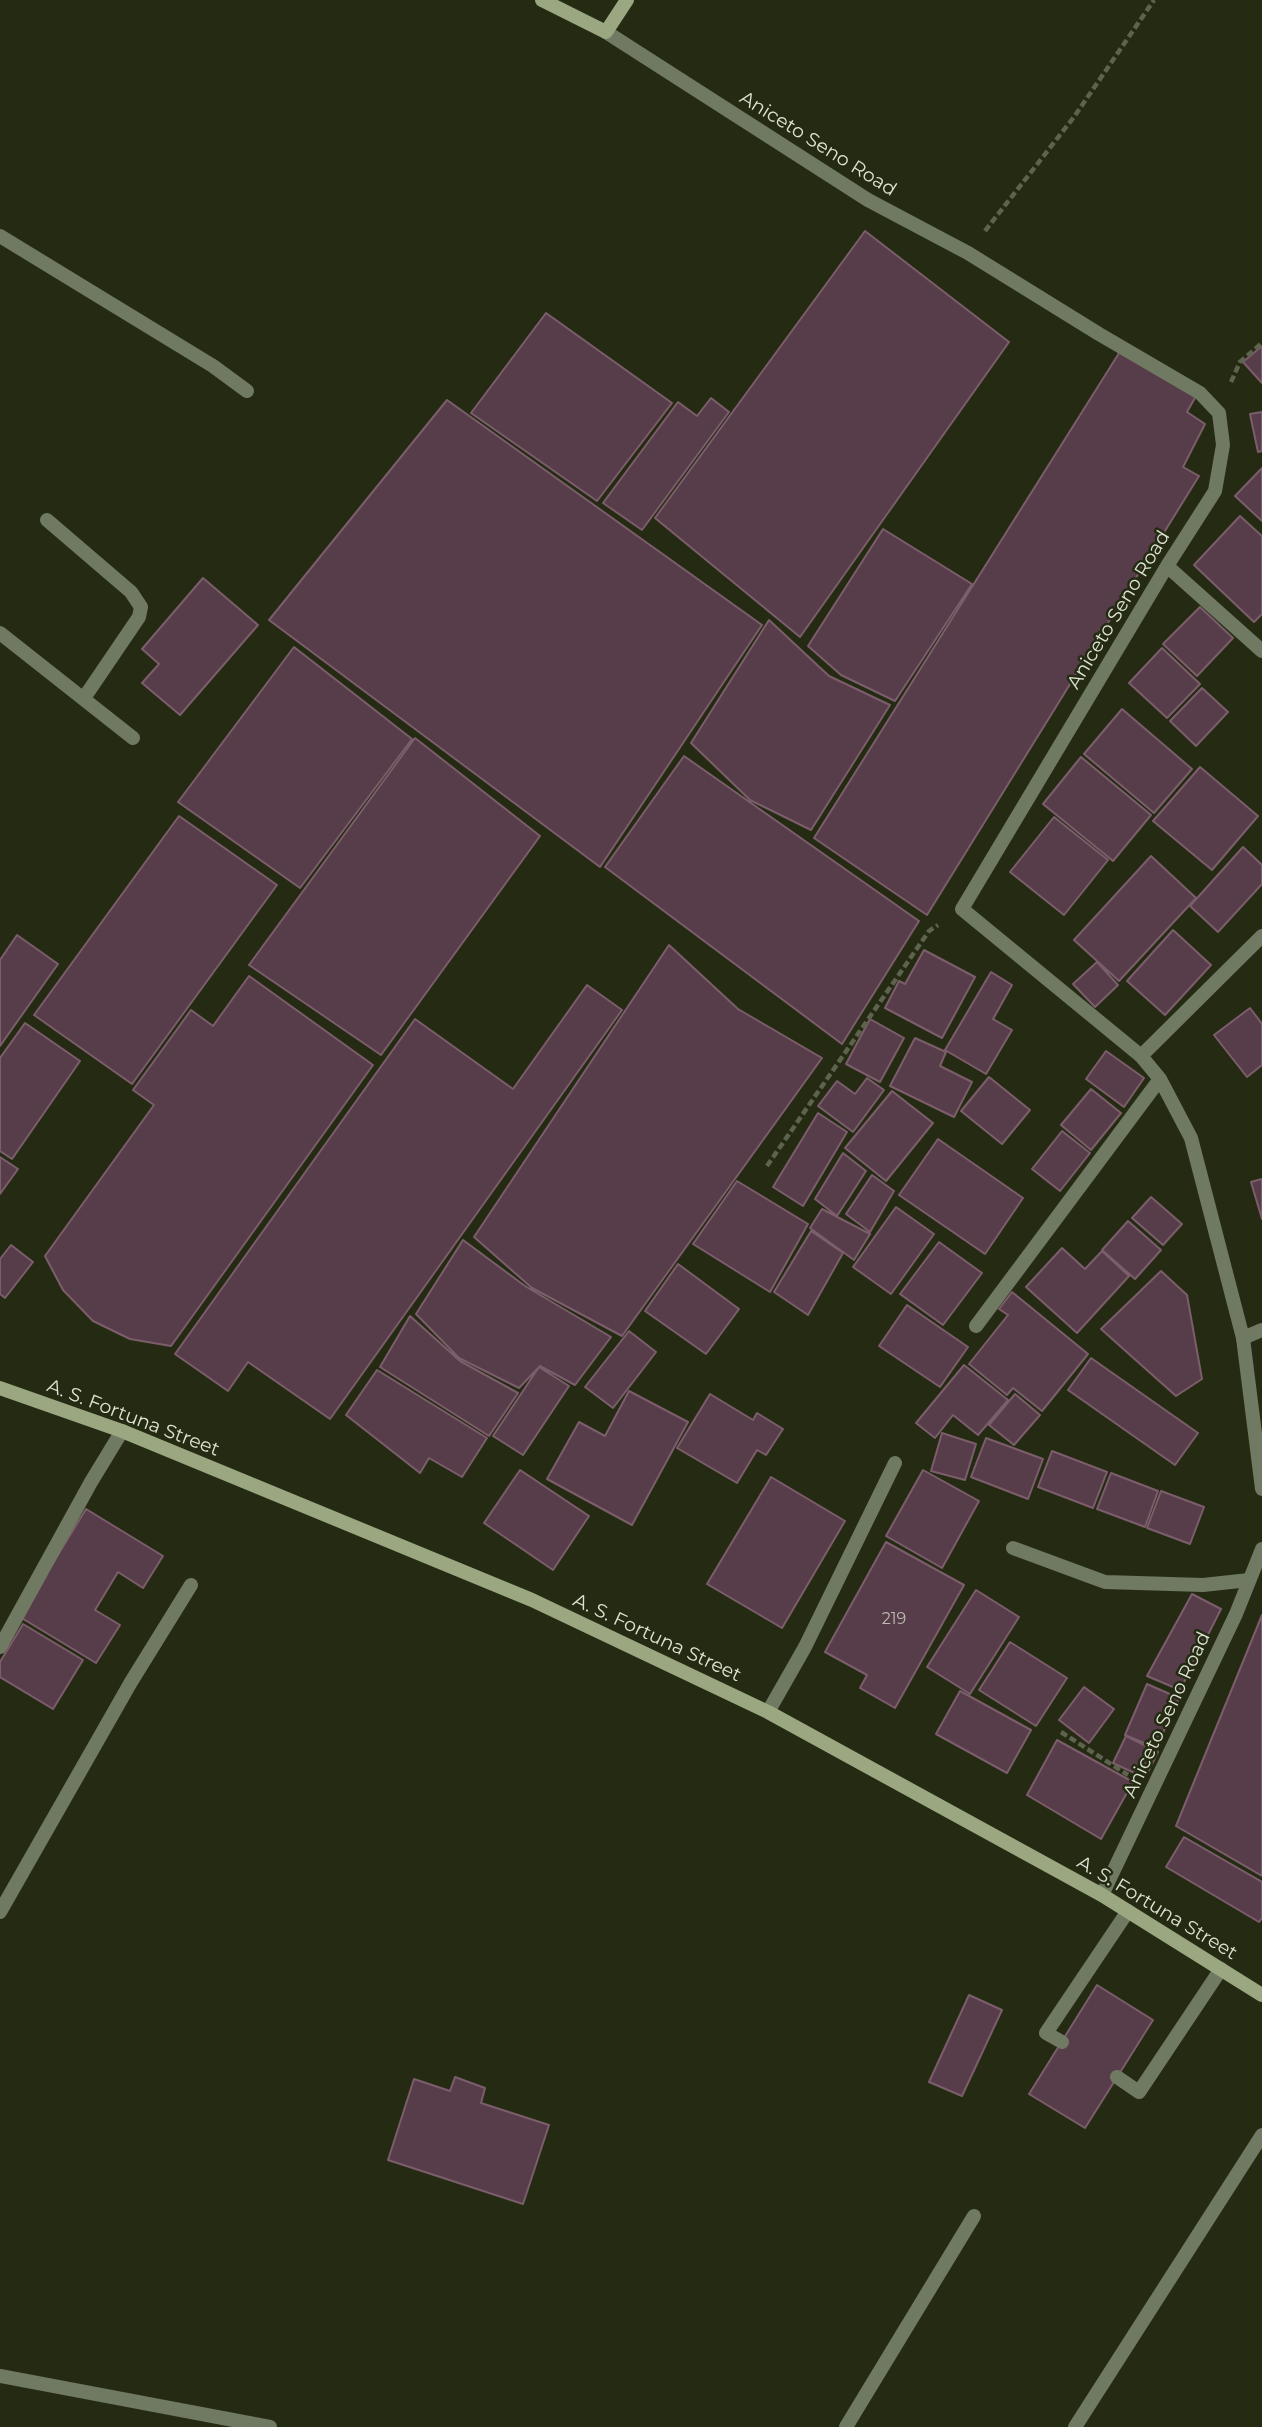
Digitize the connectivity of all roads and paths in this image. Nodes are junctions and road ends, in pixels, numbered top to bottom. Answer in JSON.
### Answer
{"nodes":[{"id":1,"x":542,"y":0,"type":"edge"},
{"id":2,"x":627,"y":0,"type":"edge"},
{"id":3,"x":1154,"y":0,"type":"edge"},
{"id":4,"x":606,"y":32,"type":"junction"},
{"id":5,"x":0,"y":236,"type":"edge"},
{"id":6,"x":968,"y":253,"type":"junction"},
{"id":7,"x":1262,"y":343,"type":"edge"},
{"id":8,"x":247,"y":391,"type":"dead end"},
{"id":9,"x":1219,"y":413,"type":"junction"},
{"id":10,"x":47,"y":520,"type":"dead end"},
{"id":11,"x":1167,"y":566,"type":"junction"},
{"id":12,"x":0,"y":633,"type":"edge"},
{"id":13,"x":1262,"y":651,"type":"edge"},
{"id":14,"x":84,"y":698,"type":"junction"},
{"id":15,"x":133,"y":738,"type":"dead end"},
{"id":16,"x":962,"y":909,"type":"junction"},
{"id":17,"x":1262,"y":936,"type":"edge"},
{"id":18,"x":1141,"y":1056,"type":"junction"},
{"id":19,"x":1160,"y":1079,"type":"junction"},
{"id":20,"x":767,"y":1166,"type":"dead end"},
{"id":21,"x":976,"y":1326,"type":"dead end"},
{"id":22,"x":1262,"y":1330,"type":"edge"},
{"id":23,"x":1243,"y":1338,"type":"junction"},
{"id":24,"x":0,"y":1388,"type":"edge"},
{"id":25,"x":122,"y":1431,"type":"junction"},
{"id":26,"x":895,"y":1462,"type":"dead end"},
{"id":27,"x":1262,"y":1489,"type":"edge"},
{"id":28,"x":1013,"y":1548,"type":"dead end"},
{"id":29,"x":1262,"y":1549,"type":"edge"},
{"id":30,"x":1250,"y":1580,"type":"junction"},
{"id":31,"x":191,"y":1585,"type":"dead end"},
{"id":32,"x":0,"y":1647,"type":"edge"},
{"id":33,"x":768,"y":1712,"type":"junction"},
{"id":34,"x":1061,"y":1732,"type":"dead end"},
{"id":35,"x":1152,"y":1791,"type":"junction"},
{"id":36,"x":1102,"y":1895,"type":"junction"},
{"id":37,"x":1128,"y":1911,"type":"junction"},
{"id":38,"x":0,"y":1912,"type":"edge"},
{"id":39,"x":1221,"y":1969,"type":"junction"},
{"id":40,"x":1262,"y":1995,"type":"edge"},
{"id":41,"x":1062,"y":2042,"type":"dead end"},
{"id":42,"x":1117,"y":2077,"type":"dead end"},
{"id":43,"x":1262,"y":2135,"type":"edge"},
{"id":44,"x":974,"y":2216,"type":"dead end"},
{"id":45,"x":0,"y":2376,"type":"edge"},
{"id":46,"x":270,"y":2427,"type":"edge"},
{"id":47,"x":846,"y":2427,"type":"edge"},
{"id":48,"x":1075,"y":2427,"type":"edge"}],
"edges":[{"from":1,"to":4,"type":"main road","name":"Aniceto Seno Road"},
{"from":2,"to":4,"type":"main road"},
{"from":3,"to":6,"type":"path"},
{"from":4,"to":6,"type":"street","name":"Aniceto Seno Road"},
{"from":5,"to":8,"type":"street"},
{"from":6,"to":9,"type":"street","name":"Aniceto Seno Road"},
{"from":7,"to":9,"type":"path"},
{"from":9,"to":11,"type":"street","name":"Aniceto Seno Road"},
{"from":10,"to":14,"type":"street"},
{"from":11,"to":13,"type":"street"},
{"from":11,"to":16,"type":"street","name":"Aniceto Seno Road"},
{"from":12,"to":14,"type":"street"},
{"from":14,"to":15,"type":"street"},
{"from":16,"to":18,"type":"street"},
{"from":16,"to":20,"type":"path"},
{"from":17,"to":18,"type":"street"},
{"from":18,"to":19,"type":"street"},
{"from":19,"to":21,"type":"street"},
{"from":19,"to":23,"type":"street"},
{"from":22,"to":23,"type":"street"},
{"from":23,"to":27,"type":"street"},
{"from":24,"to":25,"type":"main road","name":"A. S. Fortuna Street"},
{"from":25,"to":32,"type":"street"},
{"from":25,"to":33,"type":"main road","name":"A. S. Fortuna Street"},
{"from":26,"to":33,"type":"street"},
{"from":28,"to":30,"type":"street"},
{"from":29,"to":30,"type":"street","name":"Aniceto Seno Road"},
{"from":30,"to":35,"type":"street","name":"Aniceto Seno Road"},
{"from":31,"to":38,"type":"street"},
{"from":33,"to":36,"type":"main road","name":"A. S. Fortuna Street"},
{"from":34,"to":35,"type":"path"},
{"from":35,"to":36,"type":"street","name":"Aniceto Seno Road"},
{"from":36,"to":37,"type":"main road","name":"A. S. Fortuna Street"},
{"from":37,"to":39,"type":"main road","name":"A. S. Fortuna Street"},
{"from":37,"to":41,"type":"street"},
{"from":39,"to":40,"type":"main road","name":"A. S. Fortuna Street"},
{"from":39,"to":42,"type":"street"},
{"from":43,"to":48,"type":"street"},
{"from":44,"to":47,"type":"street"},
{"from":45,"to":46,"type":"street"}]}
